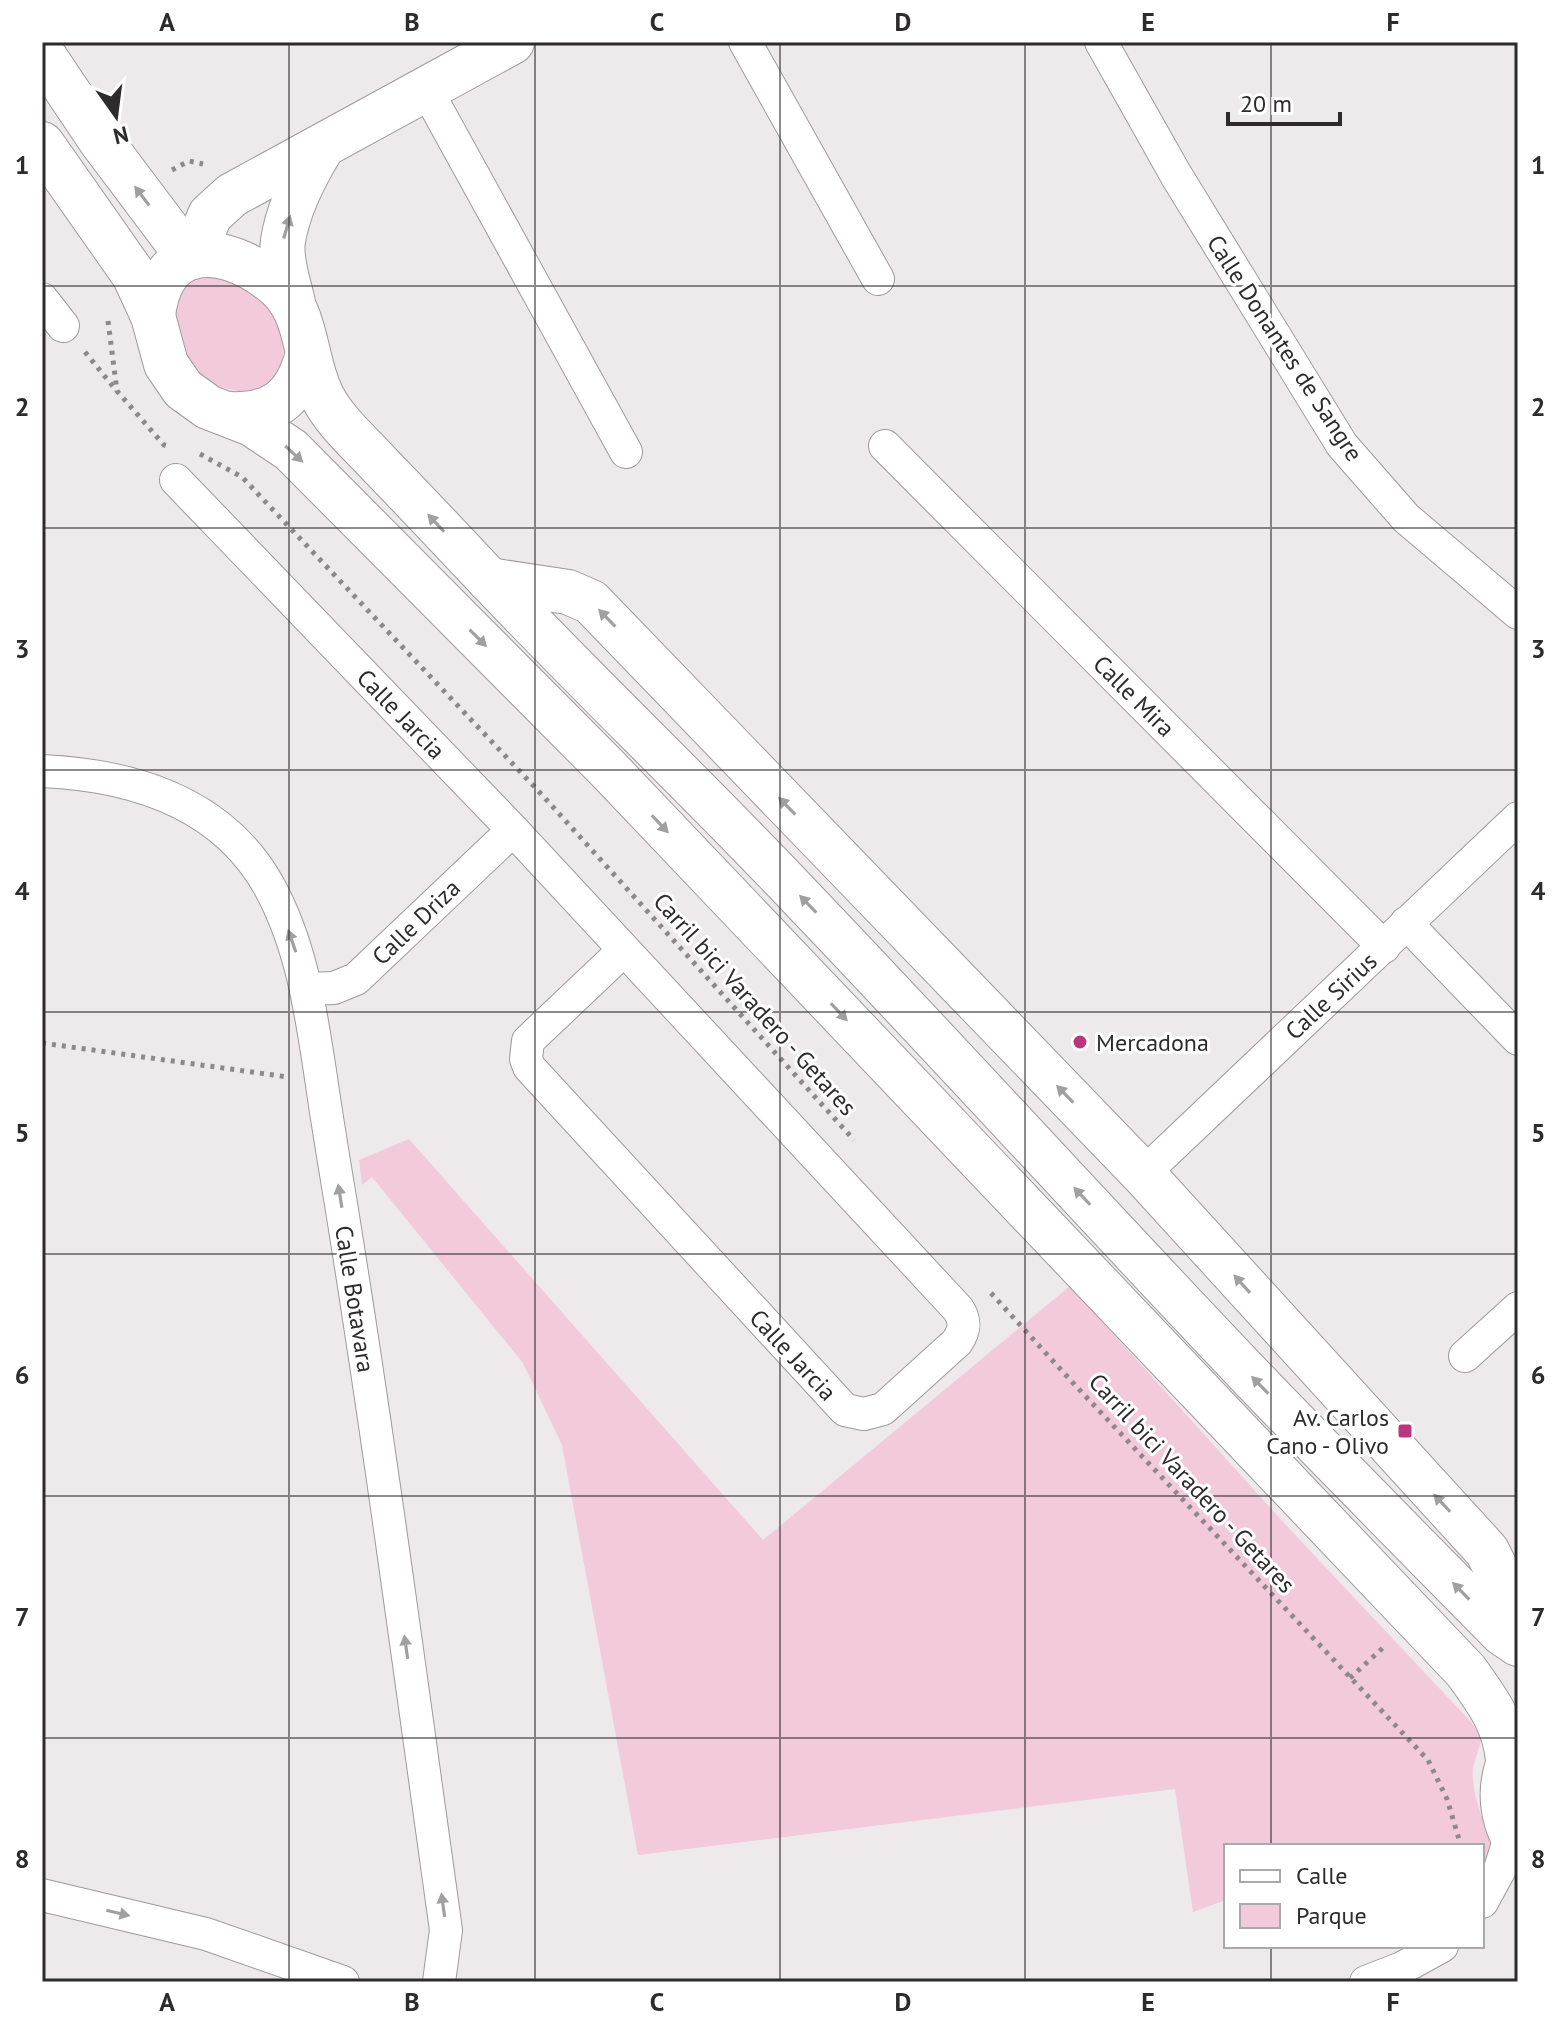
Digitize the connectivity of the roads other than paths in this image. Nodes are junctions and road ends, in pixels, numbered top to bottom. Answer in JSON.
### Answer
{"nodes":[{"id":1,"x":512,"y":42,"type":"edge"},
{"id":2,"x":745,"y":42,"type":"edge"},
{"id":3,"x":1101,"y":42,"type":"edge"},
{"id":4,"x":42,"y":53,"type":"edge"},
{"id":5,"x":426,"y":89,"type":"junction"},
{"id":6,"x":42,"y":144,"type":"edge"},
{"id":7,"x":321,"y":149,"type":"junction"},
{"id":8,"x":191,"y":258,"type":"junction"},
{"id":9,"x":878,"y":279,"type":"dead end"},
{"id":10,"x":42,"y":299,"type":"edge"},
{"id":11,"x":293,"y":303,"type":"junction"},
{"id":12,"x":153,"y":316,"type":"junction"},
{"id":13,"x":63,"y":326,"type":"road end"},
{"id":14,"x":307,"y":357,"type":"junction"},
{"id":15,"x":228,"y":414,"type":"junction"},
{"id":16,"x":885,"y":446,"type":"dead end"},
{"id":17,"x":626,"y":452,"type":"dead end"},
{"id":18,"x":177,"y":464,"type":"road end"},
{"id":19,"x":489,"y":580,"type":"junction"},
{"id":20,"x":1518,"y":613,"type":"edge"},
{"id":21,"x":42,"y":771,"type":"edge"},
{"id":22,"x":1518,"y":818,"type":"edge"},
{"id":23,"x":513,"y":830,"type":"junction"},
{"id":24,"x":1406,"y":923,"type":"junction"},
{"id":25,"x":1384,"y":947,"type":"junction"},
{"id":26,"x":624,"y":950,"type":"junction"},
{"id":27,"x":307,"y":989,"type":"junction"},
{"id":28,"x":1518,"y":1039,"type":"edge"},
{"id":29,"x":1143,"y":1174,"type":"junction"},
{"id":30,"x":1518,"y":1308,"type":"edge"},
{"id":31,"x":1465,"y":1356,"type":"dead end"},
{"id":32,"x":1518,"y":1612,"type":"edge"},
{"id":33,"x":1518,"y":1644,"type":"edge"},
{"id":34,"x":1513,"y":1751,"type":"edge"},
{"id":35,"x":1514,"y":1841,"type":"edge"},
{"id":36,"x":1518,"y":1889,"type":"edge"},
{"id":37,"x":42,"y":1895,"type":"edge"},
{"id":38,"x":1484,"y":1898,"type":"edge"},
{"id":39,"x":1484,"y":1912,"type":"edge"},
{"id":40,"x":1438,"y":1948,"type":"edge"},
{"id":41,"x":343,"y":1982,"type":"edge"},
{"id":42,"x":439,"y":1982,"type":"edge"},
{"id":43,"x":1366,"y":1982,"type":"edge"}],
"edges":[{"from":1,"to":5,"type":"street"},
{"from":2,"to":9,"type":"street"},
{"from":3,"to":20,"type":"street","name":"Calle Donantes de Sangre"},
{"from":8,"to":4,"type":"street","one_way":true},
{"from":5,"to":7,"type":"street"},
{"from":5,"to":17,"type":"street"},
{"from":6,"to":12,"type":"street"},
{"from":7,"to":8,"type":"street"},
{"from":11,"to":7,"type":"street","one_way":true},
{"from":8,"to":11,"type":"street"},
{"from":8,"to":12,"type":"street"},
{"from":10,"to":13,"type":"street"},
{"from":11,"to":14,"type":"street"},
{"from":12,"to":15,"type":"street"},
{"from":14,"to":15,"type":"street"},
{"from":19,"to":14,"type":"street","one_way":true},
{"from":15,"to":34,"type":"street","one_way":true},
{"from":16,"to":25,"type":"street","name":"Calle Mira"},
{"from":18,"to":23,"type":"street","name":"Calle Jarcia"},
{"from":29,"to":19,"type":"street","one_way":true},
{"from":33,"to":19,"type":"street","one_way":true},
{"from":27,"to":21,"type":"street","name":"Calle Botavara","one_way":true},
{"from":22,"to":24,"type":"street","name":"Calle Sirius"},
{"from":23,"to":26,"type":"street","name":"Calle Jarcia"},
{"from":23,"to":27,"type":"street","name":"Calle Driza"},
{"from":24,"to":25,"type":"street","name":"Calle Sirius"},
{"from":24,"to":28,"type":"street"},
{"from":25,"to":29,"type":"street","name":"Calle Sirius"},
{"from":26,"to":26,"type":"street","name":"Calle Jarcia"},
{"from":42,"to":27,"type":"street","name":"Calle Botavara","one_way":true},
{"from":32,"to":29,"type":"street","one_way":true},
{"from":30,"to":31,"type":"street"},
{"from":34,"to":35,"type":"street"},
{"from":35,"to":38,"type":"street"},
{"from":36,"to":39,"type":"street"},
{"from":37,"to":41,"type":"street","one_way":true},
{"from":40,"to":43,"type":"street"}]}
